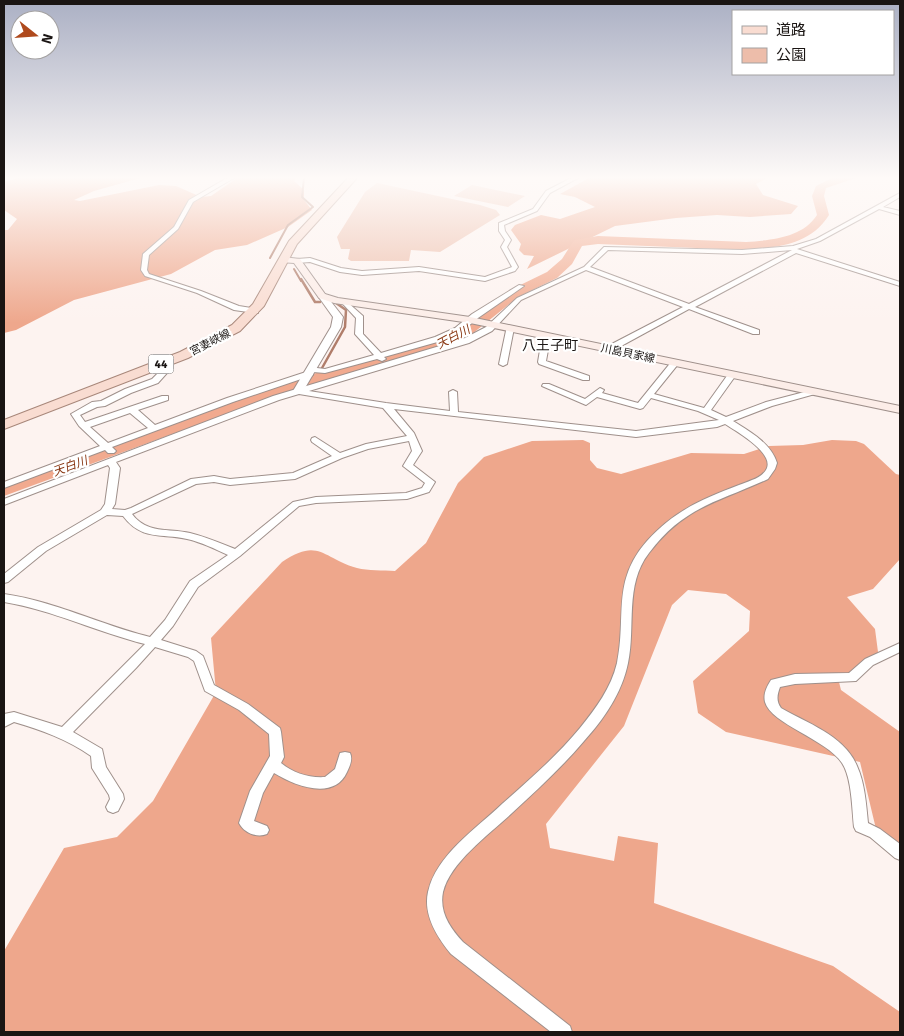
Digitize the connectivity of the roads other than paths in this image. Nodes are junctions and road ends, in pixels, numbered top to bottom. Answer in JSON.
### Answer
{"nodes":[{"id":1,"x":177,"y":226,"type":"edge"},
{"id":2,"x":310,"y":226,"type":"edge"},
{"id":3,"x":501,"y":226,"type":"edge"},
{"id":4,"x":843,"y":226,"type":"edge"},
{"id":5,"x":794,"y":250,"type":"junction"},
{"id":6,"x":283,"y":260,"type":"junction"},
{"id":7,"x":297,"y":261,"type":"junction"},
{"id":8,"x":586,"y":268,"type":"junction"},
{"id":9,"x":502,"y":274,"type":"junction"},
{"id":10,"x":900,"y":284,"type":"edge"},
{"id":11,"x":522,"y":286,"type":"junction"},
{"id":12,"x":534,"y":292,"type":"junction"},
{"id":13,"x":322,"y":296,"type":"junction"},
{"id":14,"x":344,"y":302,"type":"junction"},
{"id":15,"x":690,"y":307,"type":"junction"},
{"id":16,"x":255,"y":311,"type":"junction"},
{"id":17,"x":470,"y":320,"type":"junction"},
{"id":18,"x":494,"y":325,"type":"junction"},
{"id":19,"x":510,"y":328,"type":"junction"},
{"id":20,"x":756,"y":332,"type":"dead end"},
{"id":21,"x":554,"y":337,"type":"junction"},
{"id":22,"x":609,"y":349,"type":"junction"},
{"id":23,"x":379,"y":356,"type":"junction"},
{"id":24,"x":675,"y":363,"type":"junction"},
{"id":25,"x":503,"y":364,"type":"dead end"},
{"id":26,"x":387,"y":365,"type":"junction"},
{"id":27,"x":154,"y":367,"type":"junction"},
{"id":28,"x":312,"y":371,"type":"junction"},
{"id":29,"x":732,"y":375,"type":"junction"},
{"id":30,"x":586,"y":378,"type":"dead end"},
{"id":31,"x":546,"y":386,"type":"dead end"},
{"id":32,"x":298,"y":391,"type":"junction"},
{"id":33,"x":453,"y":392,"type":"dead end"},
{"id":34,"x":812,"y":392,"type":"junction"},
{"id":35,"x":649,"y":395,"type":"junction"},
{"id":36,"x":165,"y":398,"type":"dead end"},
{"id":37,"x":386,"y":406,"type":"junction"},
{"id":38,"x":486,"y":408,"type":"dead end"},
{"id":39,"x":132,"y":410,"type":"junction"},
{"id":40,"x":900,"y":410,"type":"edge"},
{"id":41,"x":706,"y":412,"type":"junction"},
{"id":42,"x":454,"y":413,"type":"junction"},
{"id":43,"x":469,"y":415,"type":"junction"},
{"id":44,"x":727,"y":421,"type":"junction"},
{"id":45,"x":4,"y":425,"type":"edge"},
{"id":46,"x":85,"y":426,"type":"junction"},
{"id":47,"x":155,"y":429,"type":"junction"},
{"id":48,"x":411,"y":438,"type":"junction"},
{"id":49,"x":315,"y":440,"type":"dead end"},
{"id":50,"x":107,"y":447,"type":"junction"},
{"id":51,"x":339,"y":456,"type":"junction"},
{"id":52,"x":115,"y":458,"type":"junction"},
{"id":53,"x":4,"y":485,"type":"edge"},
{"id":54,"x":4,"y":502,"type":"edge"},
{"id":55,"x":105,"y":512,"type":"junction"},
{"id":56,"x":126,"y":513,"type":"junction"},
{"id":57,"x":236,"y":554,"type":"junction"},
{"id":58,"x":4,"y":579,"type":"edge"},
{"id":59,"x":4,"y":598,"type":"edge"},
{"id":60,"x":153,"y":642,"type":"junction"},
{"id":61,"x":900,"y":647,"type":"edge"},
{"id":62,"x":4,"y":722,"type":"edge"},
{"id":63,"x":65,"y":732,"type":"junction"},
{"id":64,"x":345,"y":757,"type":"dead end"},
{"id":65,"x":273,"y":764,"type":"junction"},
{"id":66,"x":113,"y":807,"type":"dead end"},
{"id":67,"x":262,"y":830,"type":"dead end"},
{"id":68,"x":900,"y":853,"type":"edge"},
{"id":69,"x":564,"y":1032,"type":"edge"}],
"edges":[{"from":1,"to":16,"type":"street"},
{"from":2,"to":6,"type":"main road","name":"宮妻峡線","number":"44"},
{"from":3,"to":9,"type":"street"},
{"from":4,"to":5,"type":"street"},
{"from":5,"to":8,"type":"street"},
{"from":5,"to":10,"type":"street"},
{"from":5,"to":15,"type":"street"},
{"from":6,"to":7,"type":"main road"},
{"from":6,"to":16,"type":"main road","name":"宮妻峡線","number":"44"},
{"from":7,"to":9,"type":"street"},
{"from":7,"to":13,"type":"main road"},
{"from":8,"to":12,"type":"street"},
{"from":8,"to":15,"type":"street"},
{"from":9,"to":11,"type":"street"},
{"from":11,"to":12,"type":"street"},
{"from":11,"to":17,"type":"street"},
{"from":12,"to":18,"type":"street"},
{"from":13,"to":14,"type":"main road","name":"川島貝家線"},
{"from":13,"to":28,"type":"street"},
{"from":14,"to":17,"type":"main road","name":"川島貝家線"},
{"from":14,"to":23,"type":"street"},
{"from":15,"to":20,"type":"street"},
{"from":15,"to":22,"type":"street"},
{"from":16,"to":27,"type":"main road","name":"宮妻峡線","number":"44"},
{"from":17,"to":18,"type":"main road","name":"川島貝家線"},
{"from":17,"to":23,"type":"street"},
{"from":18,"to":19,"type":"main road","name":"川島貝家線"},
{"from":18,"to":26,"type":"street"},
{"from":19,"to":21,"type":"main road","name":"川島貝家線"},
{"from":19,"to":25,"type":"street"},
{"from":21,"to":22,"type":"main road","name":"川島貝家線"},
{"from":21,"to":30,"type":"street"},
{"from":22,"to":24,"type":"main road","name":"川島貝家線"},
{"from":23,"to":26,"type":"street"},
{"from":23,"to":28,"type":"street"},
{"from":24,"to":29,"type":"main road","name":"川島貝家線"},
{"from":24,"to":35,"type":"street"},
{"from":26,"to":32,"type":"street"},
{"from":27,"to":45,"type":"main road","name":"宮妻峡線","number":"44"},
{"from":27,"to":46,"type":"street"},
{"from":28,"to":32,"type":"street"},
{"from":28,"to":47,"type":"street"},
{"from":29,"to":34,"type":"main road","name":"川島貝家線"},
{"from":29,"to":41,"type":"street"},
{"from":31,"to":35,"type":"street"},
{"from":32,"to":37,"type":"street"},
{"from":32,"to":52,"type":"street"},
{"from":33,"to":42,"type":"street"},
{"from":34,"to":40,"type":"main road","name":"川島貝家線"},
{"from":34,"to":44,"type":"street"},
{"from":35,"to":41,"type":"street"},
{"from":36,"to":39,"type":"street"},
{"from":37,"to":42,"type":"street"},
{"from":37,"to":48,"type":"street"},
{"from":38,"to":43,"type":"street"},
{"from":39,"to":46,"type":"street"},
{"from":39,"to":47,"type":"street"},
{"from":41,"to":44,"type":"street"},
{"from":42,"to":43,"type":"street"},
{"from":43,"to":44,"type":"street"},
{"from":44,"to":69,"type":"street"},
{"from":46,"to":50,"type":"street"},
{"from":47,"to":50,"type":"street"},
{"from":48,"to":51,"type":"street"},
{"from":48,"to":57,"type":"street"},
{"from":49,"to":51,"type":"street"},
{"from":50,"to":52,"type":"street"},
{"from":50,"to":53,"type":"street"},
{"from":51,"to":56,"type":"street"},
{"from":52,"to":54,"type":"street"},
{"from":52,"to":55,"type":"street"},
{"from":55,"to":56,"type":"street"},
{"from":55,"to":58,"type":"street"},
{"from":56,"to":57,"type":"street"},
{"from":57,"to":60,"type":"street"},
{"from":59,"to":60,"type":"street"},
{"from":60,"to":63,"type":"street"},
{"from":60,"to":65,"type":"street"},
{"from":61,"to":68,"type":"street"},
{"from":62,"to":63,"type":"street"},
{"from":63,"to":66,"type":"street"},
{"from":64,"to":65,"type":"street"},
{"from":65,"to":67,"type":"street"}]}
